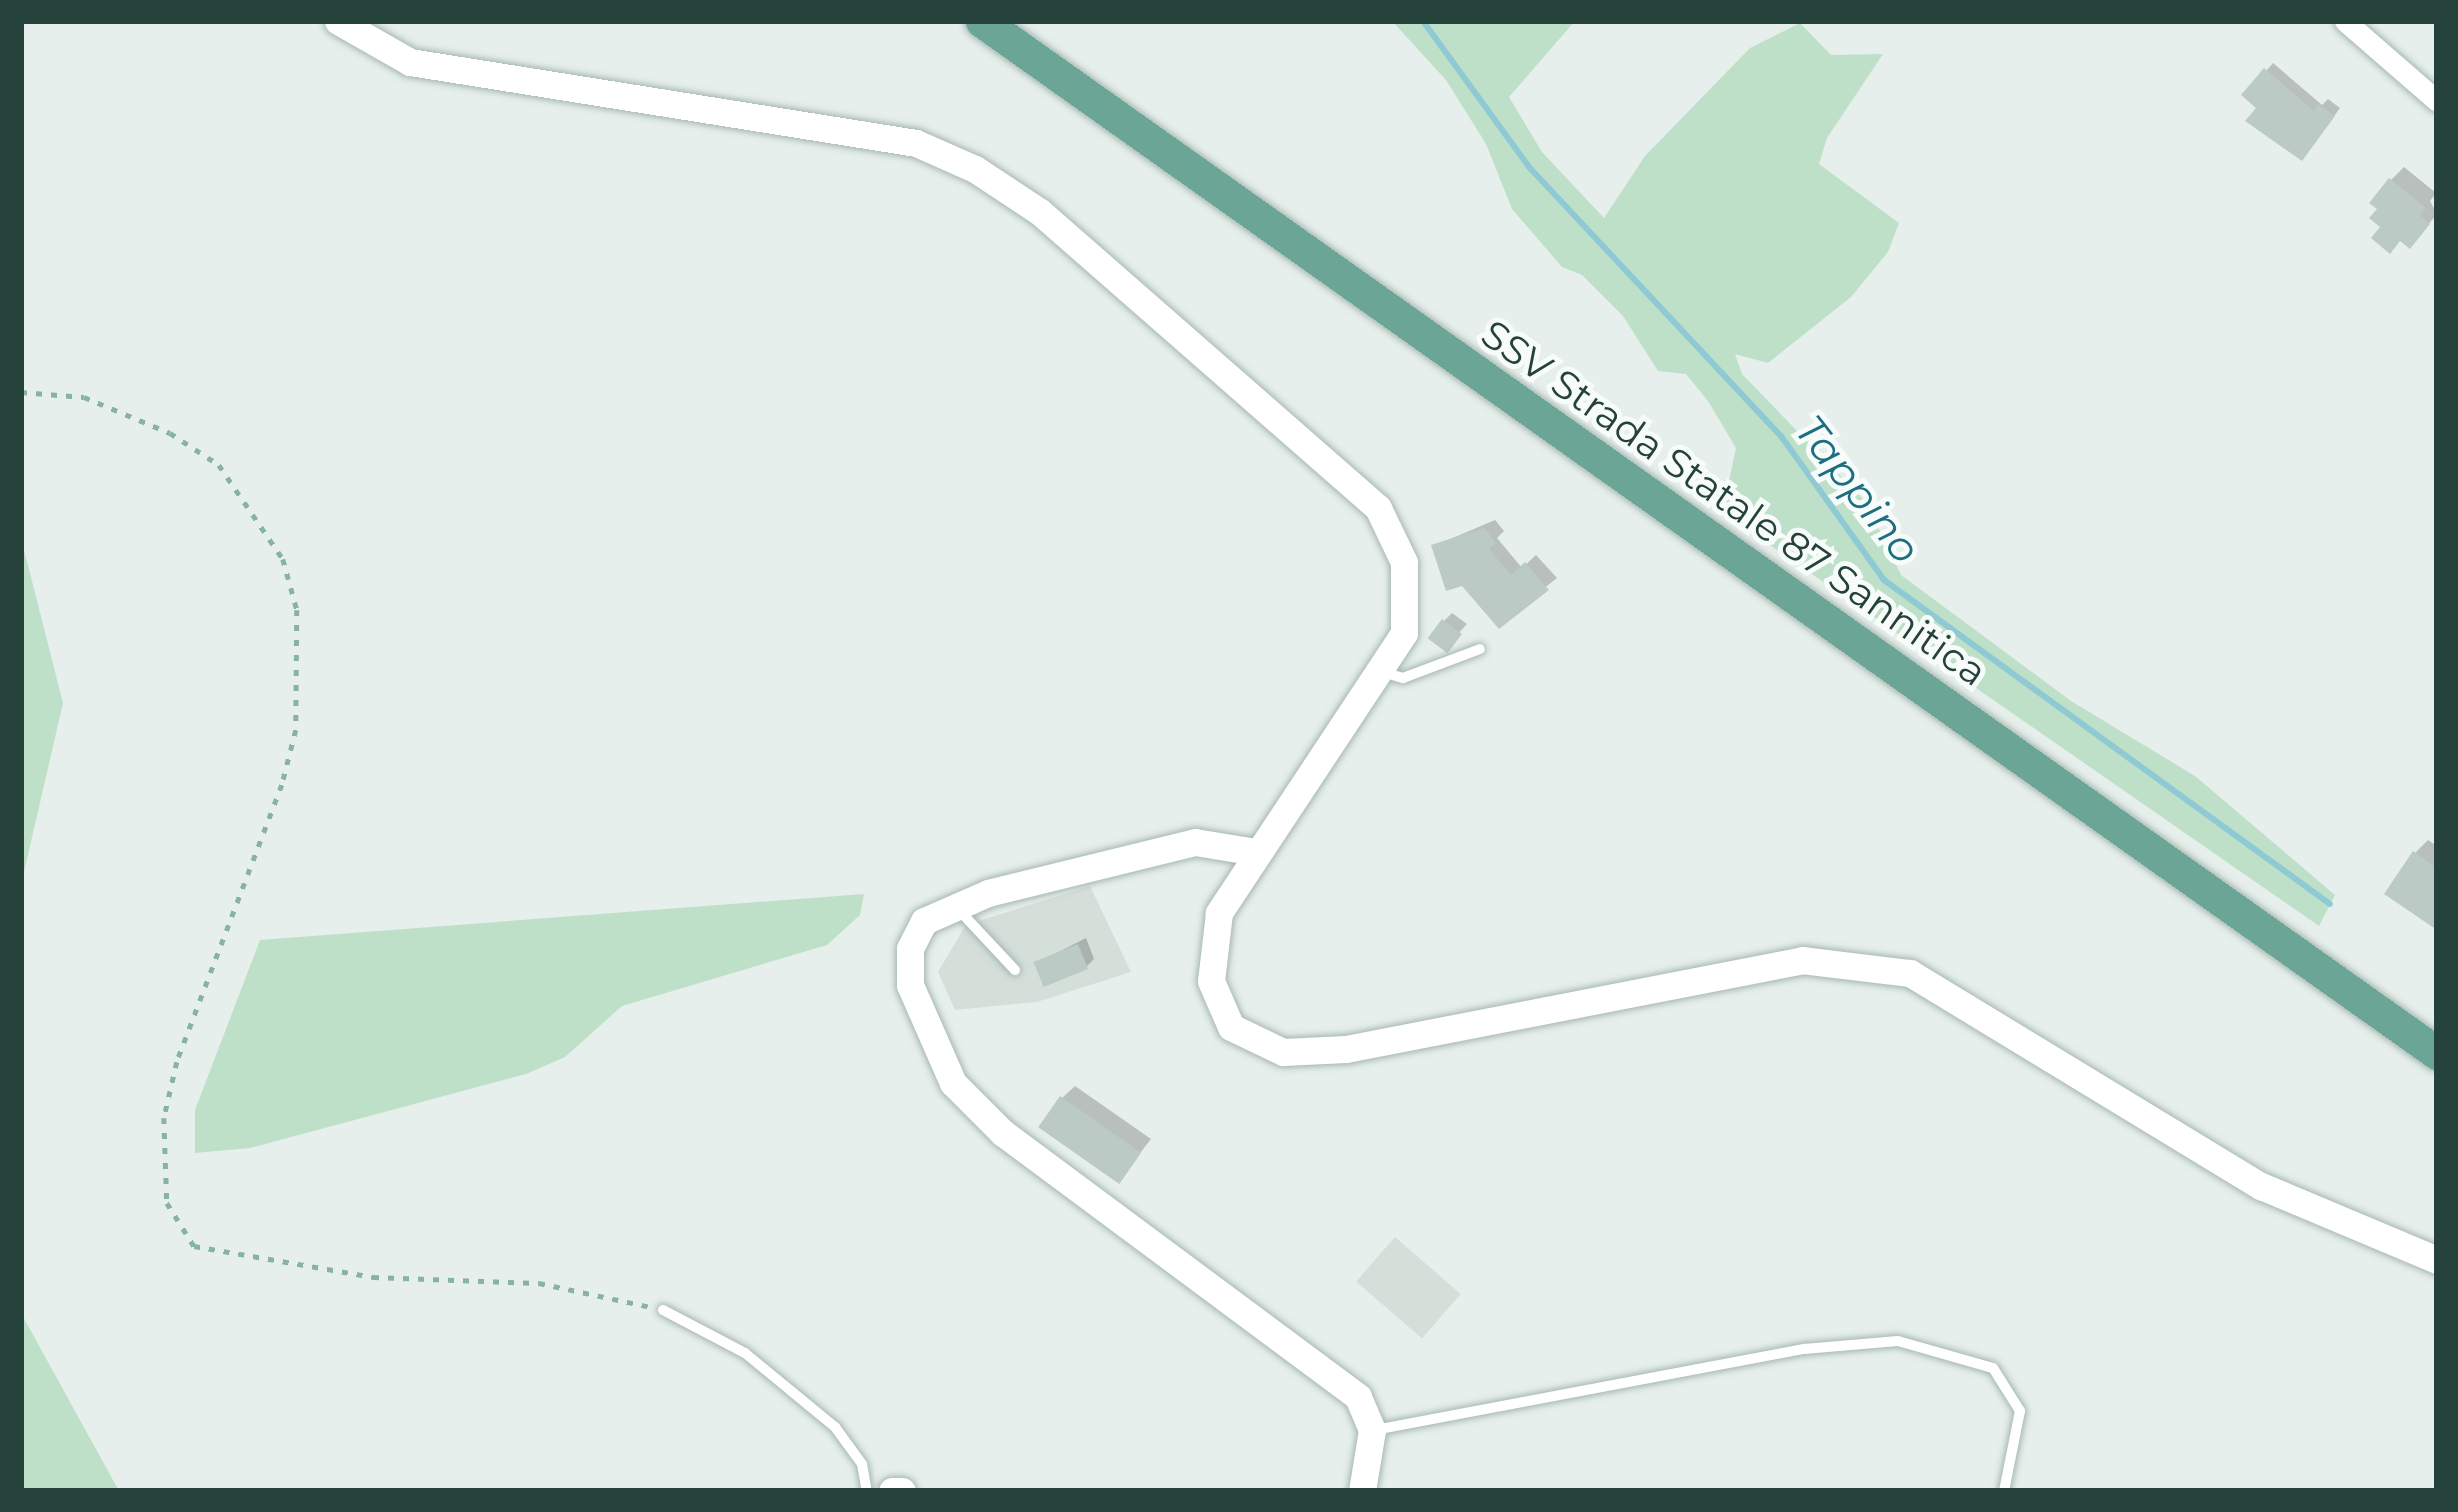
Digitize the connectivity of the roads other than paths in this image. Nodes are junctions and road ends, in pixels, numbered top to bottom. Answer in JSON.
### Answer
{"nodes":[{"id":1,"x":338,"y":21,"type":"edge"},
{"id":2,"x":982,"y":21,"type":"edge"},
{"id":3,"x":2345,"y":21,"type":"edge"},
{"id":4,"x":2437,"y":100,"type":"edge"},
{"id":5,"x":1480,"y":649,"type":"dead end"},
{"id":6,"x":1383,"y":672,"type":"junction"},
{"id":7,"x":1256,"y":852,"type":"junction"},
{"id":8,"x":955,"y":906,"type":"junction"},
{"id":9,"x":1015,"y":970,"type":"dead end"},
{"id":10,"x":2432,"y":1044,"type":"edge"},
{"id":11,"x":2437,"y":1260,"type":"edge"},
{"id":12,"x":663,"y":1310,"type":"road end"},
{"id":13,"x":1372,"y":1430,"type":"junction"},
{"id":14,"x":867,"y":1491,"type":"edge"},
{"id":15,"x":892,"y":1491,"type":"edge"},
{"id":16,"x":902,"y":1491,"type":"edge"},
{"id":17,"x":1362,"y":1491,"type":"edge"},
{"id":18,"x":2004,"y":1491,"type":"edge"}],
"edges":[{"from":1,"to":6,"type":"street"},
{"from":2,"to":10,"type":"main road","name":"SSV Strada Statale 87 Sannitica"},
{"from":3,"to":4,"type":"street"},
{"from":5,"to":6,"type":"lane"},
{"from":6,"to":7,"type":"street"},
{"from":7,"to":8,"type":"street"},
{"from":7,"to":11,"type":"street"},
{"from":8,"to":9,"type":"lane"},
{"from":8,"to":13,"type":"street"},
{"from":12,"to":14,"type":"lane"},
{"from":13,"to":17,"type":"street"},
{"from":13,"to":18,"type":"lane"},
{"from":15,"to":16,"type":"street"}]}
